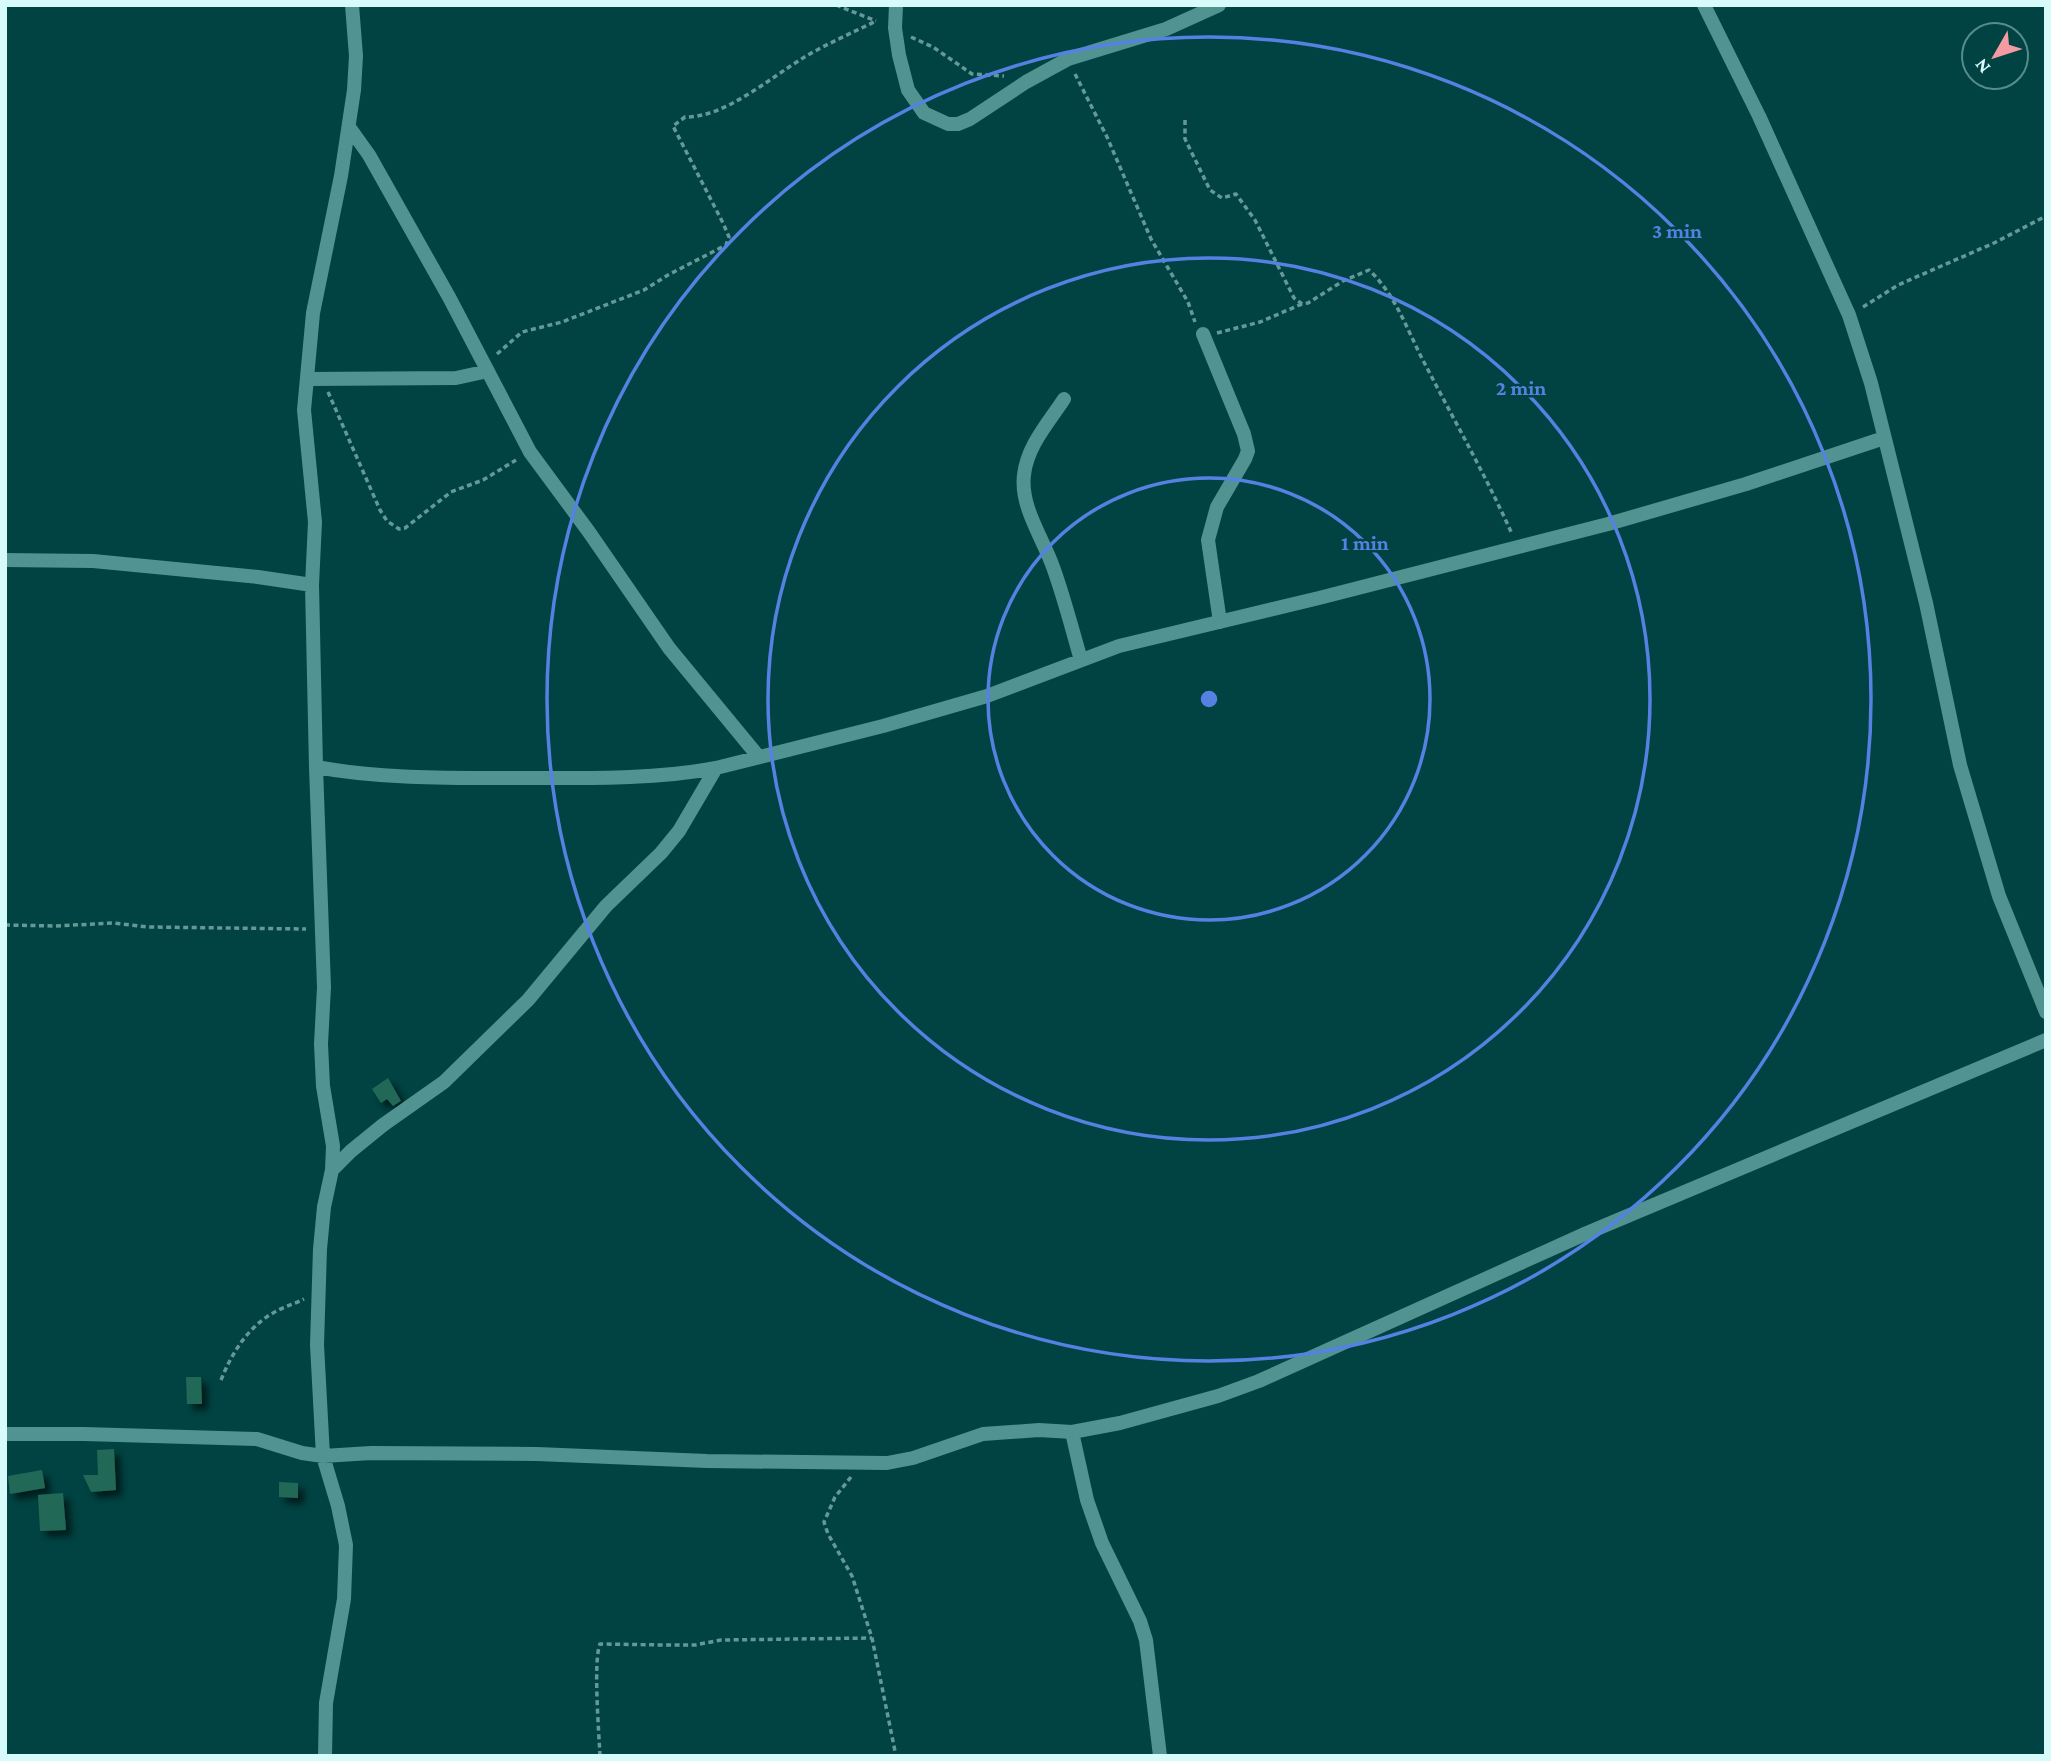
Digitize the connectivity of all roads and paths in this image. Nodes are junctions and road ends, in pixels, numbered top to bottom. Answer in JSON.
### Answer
{"nodes":[{"id":1,"x":352,"y":5,"type":"edge"},
{"id":2,"x":836,"y":5,"type":"edge"},
{"id":3,"x":895,"y":5,"type":"edge"},
{"id":4,"x":1219,"y":5,"type":"edge"},
{"id":5,"x":1704,"y":5,"type":"edge"},
{"id":6,"x":876,"y":21,"type":"junction"},
{"id":7,"x":895,"y":28,"type":"junction"},
{"id":8,"x":1068,"y":59,"type":"junction"},
{"id":9,"x":1026,"y":82,"type":"junction"},
{"id":10,"x":1185,"y":120,"type":"dead end"},
{"id":11,"x":349,"y":127,"type":"junction"},
{"id":12,"x":2046,"y":216,"type":"edge"},
{"id":13,"x":1302,"y":304,"type":"junction"},
{"id":14,"x":1849,"y":315,"type":"junction"},
{"id":15,"x":1203,"y":334,"type":"junction"},
{"id":16,"x":488,"y":371,"type":"junction"},
{"id":17,"x":316,"y":379,"type":"junction"},
{"id":18,"x":1065,"y":399,"type":"dead end"},
{"id":19,"x":1884,"y":438,"type":"junction"},
{"id":20,"x":530,"y":452,"type":"junction"},
{"id":21,"x":1519,"y":548,"type":"junction"},
{"id":22,"x":5,"y":560,"type":"edge"},
{"id":23,"x":312,"y":585,"type":"junction"},
{"id":24,"x":1220,"y":622,"type":"junction"},
{"id":25,"x":1081,"y":660,"type":"junction"},
{"id":26,"x":758,"y":756,"type":"junction"},
{"id":27,"x":316,"y":767,"type":"junction"},
{"id":28,"x":716,"y":768,"type":"junction"},
{"id":29,"x":5,"y":925,"type":"edge"},
{"id":30,"x":322,"y":929,"type":"junction"},
{"id":31,"x":2046,"y":1012,"type":"edge"},
{"id":32,"x":2046,"y":1040,"type":"edge"},
{"id":33,"x":332,"y":1170,"type":"junction"},
{"id":34,"x":319,"y":1288,"type":"junction"},
{"id":35,"x":221,"y":1380,"type":"dead end"},
{"id":36,"x":1072,"y":1432,"type":"junction"},
{"id":37,"x":5,"y":1434,"type":"edge"},
{"id":38,"x":323,"y":1456,"type":"junction"},
{"id":39,"x":863,"y":1463,"type":"junction"},
{"id":40,"x":872,"y":1638,"type":"junction"},
{"id":41,"x":325,"y":1756,"type":"edge"},
{"id":42,"x":600,"y":1756,"type":"edge"},
{"id":43,"x":896,"y":1756,"type":"edge"},
{"id":44,"x":1160,"y":1756,"type":"edge"}],
"edges":[{"from":1,"to":11,"type":"street"},
{"from":2,"to":6,"type":"path"},
{"from":3,"to":7,"type":"street"},
{"from":4,"to":8,"type":"street"},
{"from":5,"to":14,"type":"street"},
{"from":6,"to":7,"type":"path"},
{"from":6,"to":16,"type":"path"},
{"from":7,"to":9,"type":"path"},
{"from":7,"to":9,"type":"street"},
{"from":8,"to":9,"type":"street"},
{"from":8,"to":15,"type":"path"},
{"from":10,"to":13,"type":"path"},
{"from":11,"to":16,"type":"street"},
{"from":11,"to":17,"type":"street"},
{"from":12,"to":14,"type":"path"},
{"from":13,"to":15,"type":"path"},
{"from":13,"to":21,"type":"path"},
{"from":14,"to":19,"type":"street"},
{"from":15,"to":24,"type":"street"},
{"from":16,"to":17,"type":"street"},
{"from":16,"to":20,"type":"street"},
{"from":17,"to":20,"type":"path"},
{"from":17,"to":23,"type":"street"},
{"from":18,"to":25,"type":"street"},
{"from":19,"to":21,"type":"street"},
{"from":19,"to":31,"type":"street"},
{"from":20,"to":26,"type":"street"},
{"from":21,"to":24,"type":"street"},
{"from":22,"to":23,"type":"street"},
{"from":23,"to":27,"type":"street"},
{"from":24,"to":25,"type":"street"},
{"from":25,"to":26,"type":"street"},
{"from":26,"to":28,"type":"street"},
{"from":27,"to":28,"type":"street"},
{"from":27,"to":30,"type":"street"},
{"from":28,"to":33,"type":"street"},
{"from":29,"to":30,"type":"path"},
{"from":30,"to":33,"type":"street"},
{"from":32,"to":36,"type":"street"},
{"from":33,"to":34,"type":"street"},
{"from":34,"to":35,"type":"path"},
{"from":34,"to":38,"type":"street"},
{"from":36,"to":39,"type":"street"},
{"from":36,"to":44,"type":"street"},
{"from":37,"to":38,"type":"street"},
{"from":38,"to":39,"type":"street"},
{"from":38,"to":41,"type":"street"},
{"from":39,"to":40,"type":"path"},
{"from":40,"to":42,"type":"path"},
{"from":40,"to":43,"type":"path"}]}
